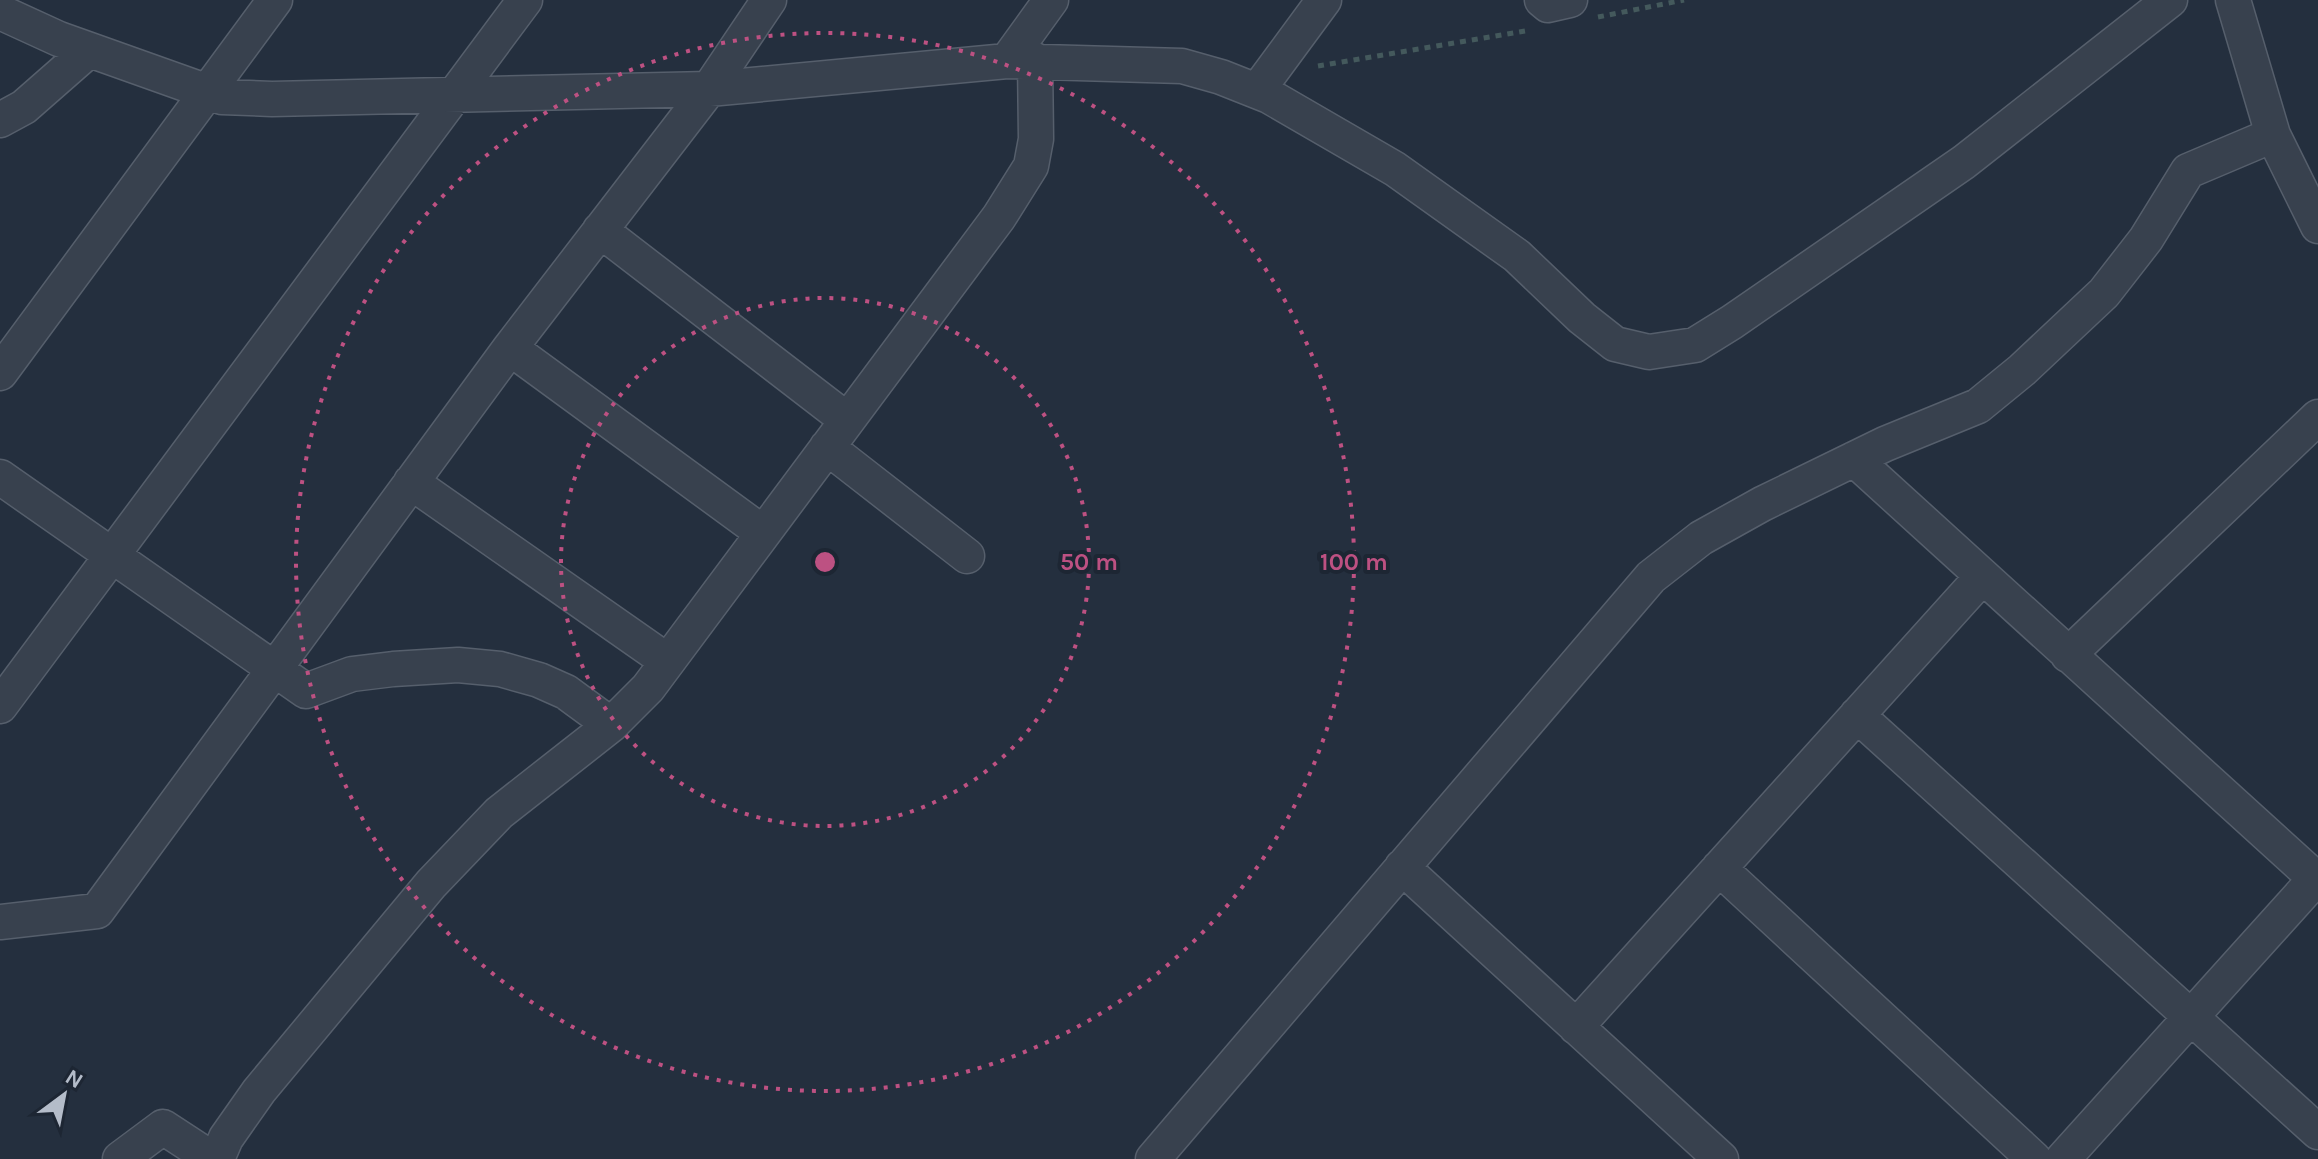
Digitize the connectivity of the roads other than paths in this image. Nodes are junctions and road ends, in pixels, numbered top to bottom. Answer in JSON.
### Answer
{"nodes":[{"id":1,"x":525,"y":0,"type":"edge"},
{"id":2,"x":769,"y":0,"type":"edge"},
{"id":3,"x":1051,"y":0,"type":"edge"},
{"id":4,"x":1324,"y":0,"type":"edge"},
{"id":5,"x":2170,"y":0,"type":"edge"},
{"id":6,"x":2233,"y":0,"type":"edge"},
{"id":7,"x":261,"y":5,"type":"edge"},
{"id":8,"x":3,"y":8,"type":"edge"},
{"id":9,"x":1581,"y":9,"type":"edge"},
{"id":10,"x":1537,"y":15,"type":"edge"},
{"id":11,"x":89,"y":50,"type":"junction"},
{"id":12,"x":1021,"y":60,"type":"junction"},
{"id":13,"x":1264,"y":83,"type":"junction"},
{"id":14,"x":709,"y":89,"type":"junction"},
{"id":15,"x":207,"y":92,"type":"junction"},
{"id":16,"x":455,"y":93,"type":"junction"},
{"id":17,"x":0,"y":120,"type":"edge"},
{"id":18,"x":2273,"y":135,"type":"junction"},
{"id":19,"x":2318,"y":226,"type":"edge"},
{"id":20,"x":600,"y":230,"type":"junction"},
{"id":21,"x":510,"y":348,"type":"junction"},
{"id":22,"x":0,"y":373,"type":"edge"},
{"id":23,"x":2318,"y":417,"type":"edge"},
{"id":24,"x":847,"y":420,"type":"junction"},
{"id":25,"x":827,"y":447,"type":"junction"},
{"id":26,"x":1854,"y":459,"type":"junction"},
{"id":27,"x":0,"y":477,"type":"edge"},
{"id":28,"x":411,"y":482,"type":"junction"},
{"id":29,"x":763,"y":533,"type":"junction"},
{"id":30,"x":111,"y":555,"type":"junction"},
{"id":31,"x":967,"y":556,"type":"dead end"},
{"id":32,"x":1982,"y":577,"type":"junction"},
{"id":33,"x":2068,"y":655,"type":"junction"},
{"id":34,"x":667,"y":661,"type":"junction"},
{"id":35,"x":273,"y":670,"type":"junction"},
{"id":36,"x":0,"y":706,"type":"edge"},
{"id":37,"x":1857,"y":715,"type":"junction"},
{"id":38,"x":611,"y":725,"type":"junction"},
{"id":39,"x":1402,"y":867,"type":"junction"},
{"id":40,"x":1719,"y":868,"type":"junction"},
{"id":41,"x":2317,"y":878,"type":"edge"},
{"id":42,"x":0,"y":922,"type":"edge"},
{"id":43,"x":2191,"y":1017,"type":"junction"},
{"id":44,"x":1576,"y":1027,"type":"junction"},
{"id":45,"x":2318,"y":1132,"type":"edge"},
{"id":46,"x":120,"y":1159,"type":"edge"},
{"id":47,"x":214,"y":1159,"type":"edge"},
{"id":48,"x":1153,"y":1159,"type":"edge"},
{"id":49,"x":1721,"y":1159,"type":"edge"},
{"id":50,"x":2034,"y":1159,"type":"edge"},
{"id":51,"x":2063,"y":1159,"type":"edge"}],
"edges":[{"from":1,"to":16,"type":"street"},
{"from":2,"to":14,"type":"street"},
{"from":3,"to":12,"type":"street"},
{"from":4,"to":13,"type":"street"},
{"from":5,"to":13,"type":"street"},
{"from":6,"to":18,"type":"street"},
{"from":7,"to":15,"type":"street"},
{"from":8,"to":11,"type":"street"},
{"from":9,"to":10,"type":"street"},
{"from":11,"to":15,"type":"street"},
{"from":11,"to":17,"type":"street"},
{"from":12,"to":13,"type":"street"},
{"from":12,"to":14,"type":"street"},
{"from":12,"to":24,"type":"street"},
{"from":14,"to":16,"type":"street"},
{"from":14,"to":20,"type":"street"},
{"from":15,"to":16,"type":"street"},
{"from":15,"to":22,"type":"street"},
{"from":16,"to":30,"type":"street"},
{"from":18,"to":19,"type":"street"},
{"from":18,"to":26,"type":"street"},
{"from":20,"to":21,"type":"street"},
{"from":20,"to":24,"type":"street"},
{"from":21,"to":28,"type":"street"},
{"from":21,"to":29,"type":"street"},
{"from":23,"to":33,"type":"street"},
{"from":24,"to":25,"type":"street"},
{"from":25,"to":29,"type":"street"},
{"from":25,"to":31,"type":"street"},
{"from":26,"to":32,"type":"street"},
{"from":26,"to":39,"type":"street"},
{"from":27,"to":30,"type":"street"},
{"from":28,"to":34,"type":"street"},
{"from":28,"to":35,"type":"street"},
{"from":29,"to":34,"type":"street"},
{"from":30,"to":35,"type":"street"},
{"from":30,"to":36,"type":"street"},
{"from":32,"to":33,"type":"street"},
{"from":32,"to":37,"type":"street"},
{"from":33,"to":41,"type":"street"},
{"from":34,"to":38,"type":"street"},
{"from":35,"to":38,"type":"street"},
{"from":35,"to":42,"type":"street"},
{"from":37,"to":40,"type":"street"},
{"from":37,"to":43,"type":"street"},
{"from":38,"to":47,"type":"street"},
{"from":39,"to":44,"type":"street"},
{"from":39,"to":48,"type":"street"},
{"from":40,"to":44,"type":"street"},
{"from":40,"to":50,"type":"street"},
{"from":41,"to":43,"type":"street"},
{"from":43,"to":45,"type":"street"},
{"from":43,"to":51,"type":"street"},
{"from":44,"to":49,"type":"street"},
{"from":46,"to":47,"type":"street"}]}
